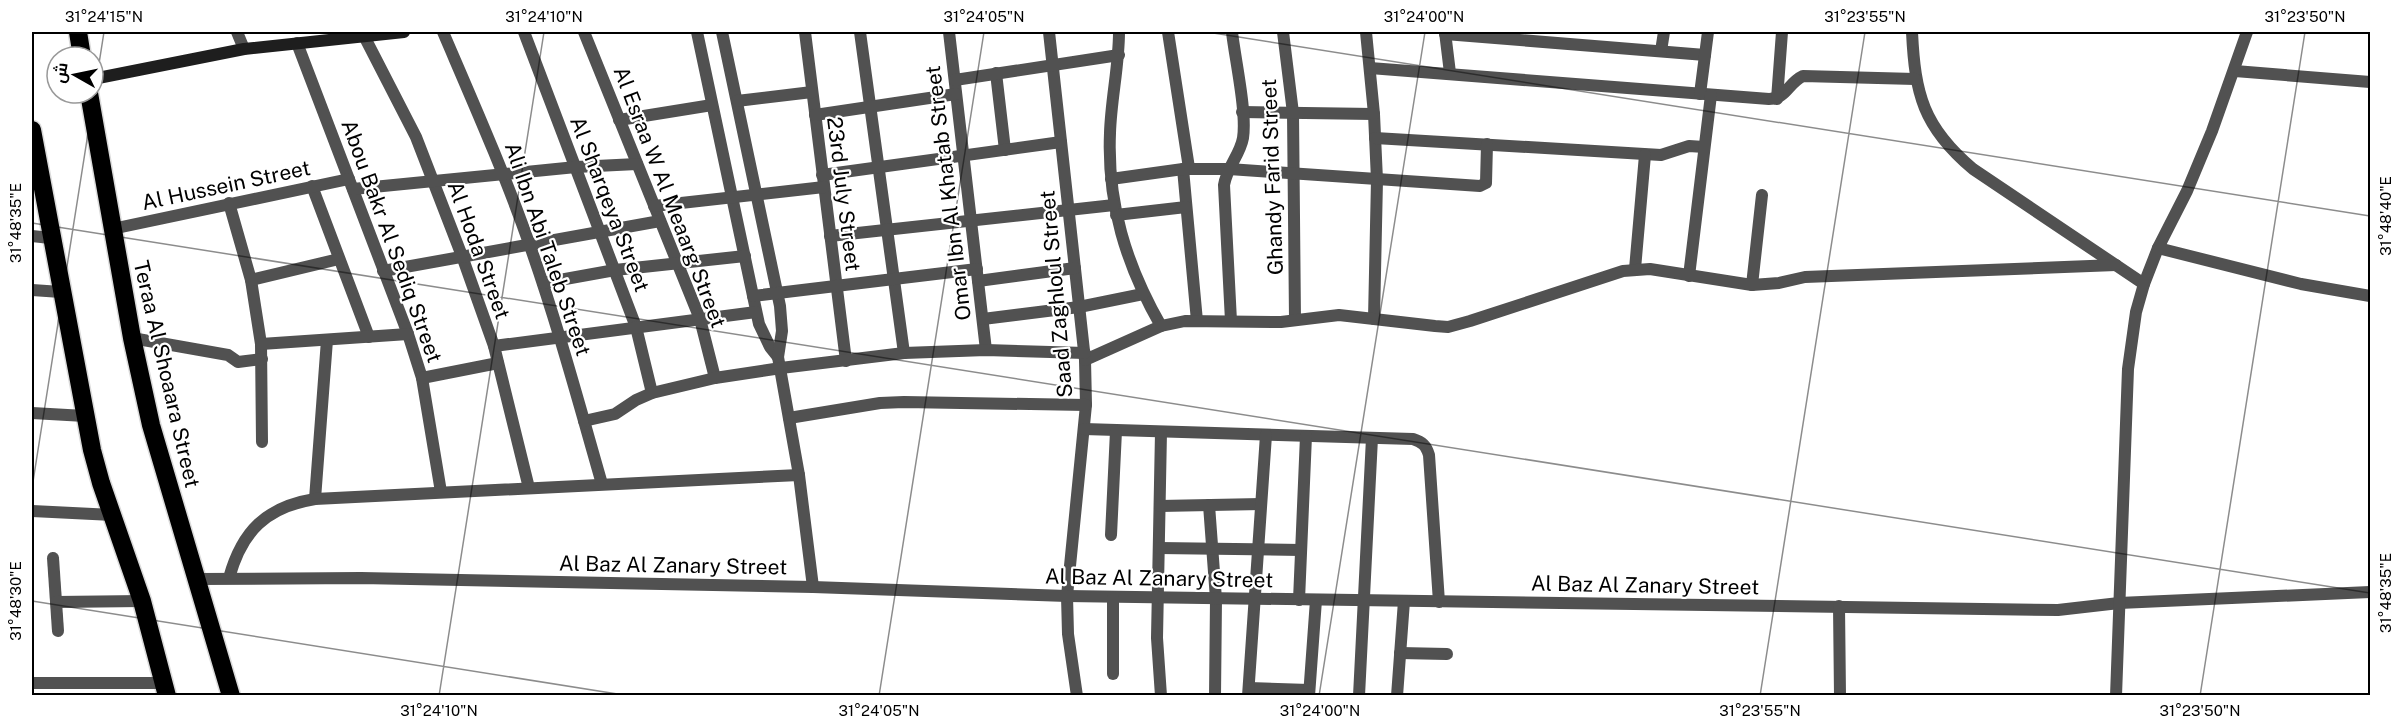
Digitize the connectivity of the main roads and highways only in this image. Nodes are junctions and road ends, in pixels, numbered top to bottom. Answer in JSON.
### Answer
{"nodes":[{"id":1,"x":91,"y":105,"type":"edge"},
{"id":2,"x":32,"y":130,"type":"edge"},
{"id":3,"x":37,"y":195,"type":"edge"},
{"id":4,"x":166,"y":689,"type":"edge"},
{"id":5,"x":231,"y":696,"type":"edge"}],
"edges":[{"from":1,"to":5,"type":"highway","name":"Teraa Al Shoaara Street"},
{"from":2,"to":3,"type":"highway"},
{"from":3,"to":4,"type":"highway"}]}
